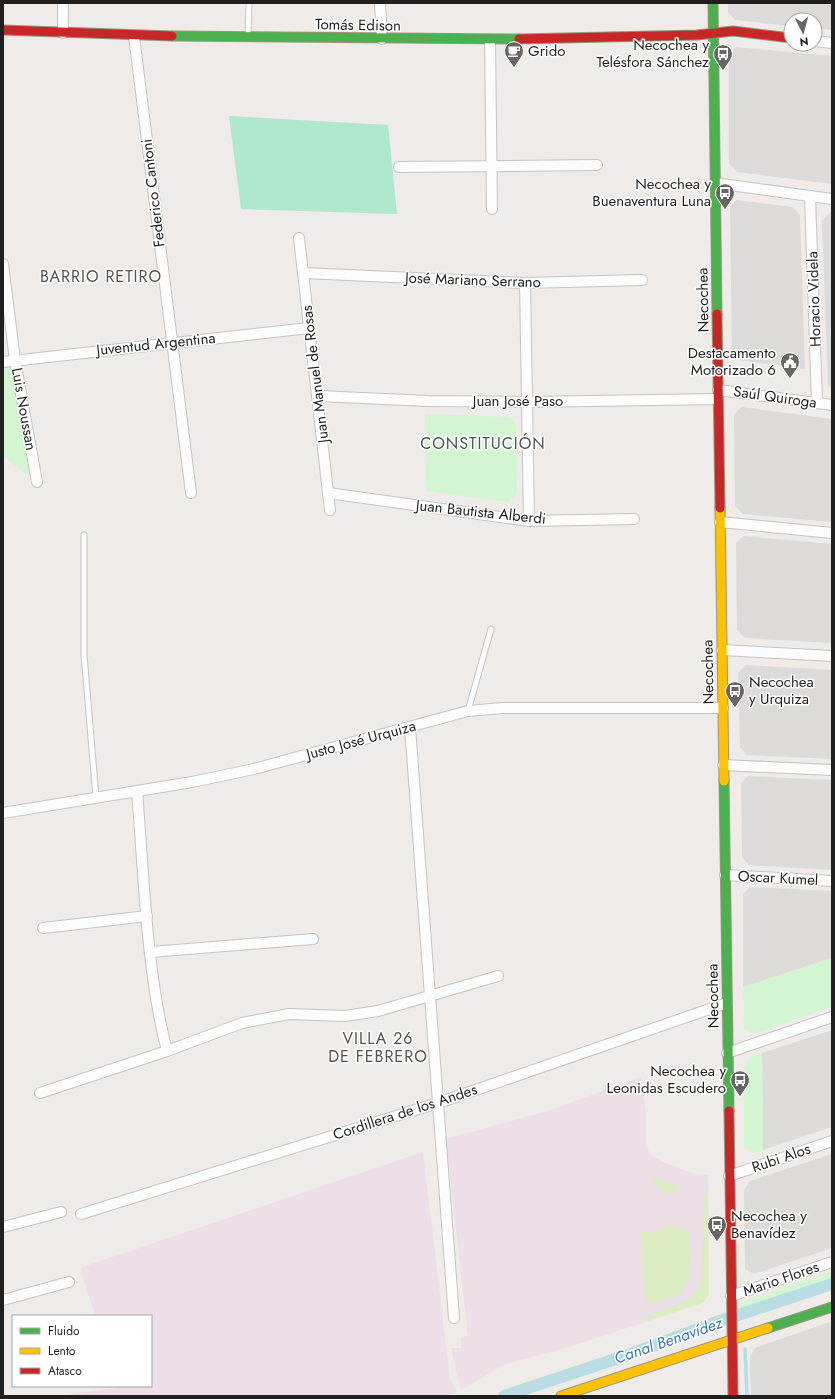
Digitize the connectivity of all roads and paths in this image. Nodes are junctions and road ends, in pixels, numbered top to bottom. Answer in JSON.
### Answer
{"nodes":[{"id":1,"x":63,"y":3,"type":"edge"},
{"id":2,"x":249,"y":3,"type":"edge"},
{"id":3,"x":380,"y":3,"type":"edge"},
{"id":4,"x":713,"y":3,"type":"edge"},
{"id":5,"x":3,"y":30,"type":"edge"},
{"id":6,"x":63,"y":33,"type":"junction"},
{"id":7,"x":714,"y":33,"type":"junction"},
{"id":8,"x":134,"y":36,"type":"junction"},
{"id":9,"x":248,"y":37,"type":"junction"},
{"id":10,"x":783,"y":37,"type":"edge"},
{"id":11,"x":382,"y":39,"type":"junction"},
{"id":12,"x":490,"y":40,"type":"junction"},
{"id":13,"x":597,"y":165,"type":"dead end"},
{"id":14,"x":492,"y":166,"type":"junction"},
{"id":15,"x":399,"y":167,"type":"dead end"},
{"id":16,"x":716,"y":183,"type":"junction"},
{"id":17,"x":810,"y":196,"type":"junction"},
{"id":18,"x":832,"y":198,"type":"edge"},
{"id":19,"x":492,"y":209,"type":"dead end"},
{"id":20,"x":299,"y":238,"type":"dead end"},
{"id":21,"x":3,"y":264,"type":"edge"},
{"id":22,"x":303,"y":273,"type":"junction"},
{"id":23,"x":642,"y":280,"type":"dead end"},
{"id":24,"x":525,"y":283,"type":"junction"},
{"id":25,"x":309,"y":328,"type":"junction"},
{"id":26,"x":171,"y":342,"type":"junction"},
{"id":27,"x":15,"y":360,"type":"junction"},
{"id":28,"x":3,"y":362,"type":"edge"},
{"id":29,"x":718,"y":394,"type":"junction"},
{"id":30,"x":318,"y":396,"type":"junction"},
{"id":31,"x":528,"y":402,"type":"junction"},
{"id":32,"x":817,"y":403,"type":"junction"},
{"id":33,"x":832,"y":405,"type":"edge"},
{"id":34,"x":37,"y":482,"type":"dead end"},
{"id":35,"x":191,"y":493,"type":"dead end"},
{"id":36,"x":328,"y":493,"type":"junction"},
{"id":37,"x":330,"y":510,"type":"dead end"},
{"id":38,"x":634,"y":519,"type":"dead end"},
{"id":39,"x":529,"y":521,"type":"junction"},
{"id":40,"x":720,"y":522,"type":"junction"},
{"id":41,"x":832,"y":533,"type":"edge"},
{"id":42,"x":84,"y":535,"type":"dead end"},
{"id":43,"x":491,"y":629,"type":"dead end"},
{"id":44,"x":722,"y":650,"type":"junction"},
{"id":45,"x":832,"y":656,"type":"edge"},
{"id":46,"x":723,"y":708,"type":"junction"},
{"id":47,"x":468,"y":711,"type":"junction"},
{"id":48,"x":410,"y":727,"type":"junction"},
{"id":49,"x":723,"y":765,"type":"junction"},
{"id":50,"x":832,"y":770,"type":"edge"},
{"id":51,"x":137,"y":791,"type":"junction"},
{"id":52,"x":96,"y":797,"type":"junction"},
{"id":53,"x":3,"y":813,"type":"edge"},
{"id":54,"x":725,"y":875,"type":"junction"},
{"id":55,"x":832,"y":880,"type":"edge"},
{"id":56,"x":147,"y":916,"type":"junction"},
{"id":57,"x":43,"y":928,"type":"dead end"},
{"id":58,"x":313,"y":939,"type":"dead end"},
{"id":59,"x":151,"y":952,"type":"junction"},
{"id":60,"x":498,"y":976,"type":"dead end"},
{"id":61,"x":430,"y":998,"type":"junction"},
{"id":62,"x":727,"y":1003,"type":"junction"},
{"id":63,"x":832,"y":1017,"type":"edge"},
{"id":64,"x":167,"y":1051,"type":"junction"},
{"id":65,"x":728,"y":1053,"type":"junction"},
{"id":66,"x":40,"y":1093,"type":"dead end"},
{"id":67,"x":438,"y":1103,"type":"junction"},
{"id":68,"x":832,"y":1141,"type":"edge"},
{"id":69,"x":729,"y":1176,"type":"junction"},
{"id":70,"x":61,"y":1212,"type":"dead end"},
{"id":71,"x":81,"y":1214,"type":"dead end"},
{"id":72,"x":3,"y":1227,"type":"edge"},
{"id":73,"x":832,"y":1262,"type":"edge"},
{"id":74,"x":69,"y":1282,"type":"dead end"},
{"id":75,"x":731,"y":1296,"type":"junction"},
{"id":76,"x":3,"y":1300,"type":"edge"},
{"id":77,"x":832,"y":1307,"type":"edge"},
{"id":78,"x":454,"y":1318,"type":"dead end"},
{"id":79,"x":731,"y":1341,"type":"junction"},
{"id":80,"x":561,"y":1396,"type":"edge"},
{"id":81,"x":733,"y":1396,"type":"edge"}],
"edges":[{"from":1,"to":6,"type":"street"},
{"from":2,"to":9,"type":"lane"},
{"from":3,"to":11,"type":"street"},
{"from":4,"to":7,"type":"main road","name":"Necochea"},
{"from":5,"to":6,"type":"main road","name":"Tomás Edison"},
{"from":6,"to":8,"type":"main road","name":"Tomás Edison"},
{"from":7,"to":10,"type":"main road","name":"Tomás Edison"},
{"from":7,"to":12,"type":"main road","name":"Tomás Edison"},
{"from":7,"to":16,"type":"main road","name":"Necochea"},
{"from":8,"to":9,"type":"main road","name":"Tomás Edison"},
{"from":8,"to":26,"type":"street","name":"Federico Cantoni"},
{"from":9,"to":11,"type":"main road","name":"Tomás Edison"},
{"from":11,"to":12,"type":"main road","name":"Tomás Edison"},
{"from":12,"to":14,"type":"street"},
{"from":13,"to":14,"type":"street"},
{"from":14,"to":15,"type":"street"},
{"from":14,"to":19,"type":"street"},
{"from":16,"to":17,"type":"street"},
{"from":16,"to":29,"type":"main road","name":"Necochea"},
{"from":17,"to":18,"type":"street"},
{"from":17,"to":32,"type":"street","name":"Horacio Videla"},
{"from":20,"to":22,"type":"street","name":"Juan Manuel de Rosas"},
{"from":21,"to":27,"type":"street","name":"Luis Noussan"},
{"from":22,"to":24,"type":"street","name":"José Mariano Serrano"},
{"from":22,"to":25,"type":"street","name":"Juan Manuel de Rosas"},
{"from":23,"to":24,"type":"street","name":"José Mariano Serrano"},
{"from":24,"to":31,"type":"street"},
{"from":25,"to":26,"type":"street","name":"Juventud Argentina"},
{"from":25,"to":30,"type":"street","name":"Juan Manuel de Rosas"},
{"from":26,"to":27,"type":"street","name":"Juventud Argentina"},
{"from":26,"to":35,"type":"street","name":"Federico Cantoni"},
{"from":27,"to":28,"type":"street","name":"Juventud Argentina"},
{"from":27,"to":34,"type":"street","name":"Luis Noussan"},
{"from":29,"to":31,"type":"street","name":"Juan José Paso"},
{"from":29,"to":32,"type":"street","name":"Saúl Quiroga"},
{"from":29,"to":40,"type":"main road","name":"Necochea"},
{"from":30,"to":31,"type":"street","name":"Juan José Paso"},
{"from":30,"to":36,"type":"street","name":"Juan Manuel de Rosas"},
{"from":31,"to":39,"type":"street"},
{"from":32,"to":33,"type":"street","name":"Saúl Quiroga"},
{"from":36,"to":37,"type":"street","name":"Juan Manuel de Rosas"},
{"from":36,"to":39,"type":"street","name":"Juan Bautista Alberdi"},
{"from":38,"to":39,"type":"street","name":"Juan Bautista Alberdi"},
{"from":40,"to":41,"type":"street"},
{"from":40,"to":44,"type":"main road","name":"Necochea"},
{"from":42,"to":52,"type":"lane"},
{"from":43,"to":47,"type":"lane"},
{"from":44,"to":45,"type":"street"},
{"from":44,"to":46,"type":"main road","name":"Necochea"},
{"from":46,"to":47,"type":"street","name":"Justo José Urquiza"},
{"from":46,"to":49,"type":"main road","name":"Necochea"},
{"from":47,"to":48,"type":"street","name":"Justo José Urquiza"},
{"from":48,"to":51,"type":"street","name":"Justo José Urquiza"},
{"from":48,"to":61,"type":"street"},
{"from":49,"to":50,"type":"street"},
{"from":49,"to":54,"type":"main road","name":"Necochea"},
{"from":51,"to":52,"type":"street","name":"Justo José Urquiza"},
{"from":51,"to":56,"type":"street"},
{"from":52,"to":53,"type":"street","name":"Justo José Urquiza"},
{"from":54,"to":55,"type":"street","name":"Oscar Kumel"},
{"from":54,"to":62,"type":"main road","name":"Necochea"},
{"from":56,"to":57,"type":"street"},
{"from":56,"to":59,"type":"street"},
{"from":58,"to":59,"type":"street"},
{"from":59,"to":64,"type":"street"},
{"from":60,"to":61,"type":"street"},
{"from":61,"to":64,"type":"street"},
{"from":61,"to":67,"type":"street"},
{"from":62,"to":65,"type":"main road","name":"Necochea"},
{"from":62,"to":67,"type":"street","name":"Cordillera de los Andes"},
{"from":63,"to":65,"type":"street"},
{"from":64,"to":66,"type":"street"},
{"from":65,"to":69,"type":"main road","name":"Necochea"},
{"from":67,"to":71,"type":"street","name":"Cordillera de los Andes"},
{"from":67,"to":78,"type":"street"},
{"from":68,"to":69,"type":"street","name":"Rubi Alos"},
{"from":69,"to":75,"type":"main road","name":"Necochea"},
{"from":70,"to":72,"type":"street"},
{"from":73,"to":75,"type":"street","name":"Mario Flores"},
{"from":74,"to":76,"type":"street"},
{"from":75,"to":79,"type":"main road","name":"Necochea"},
{"from":77,"to":79,"type":"main road"},
{"from":79,"to":80,"type":"main road"},
{"from":79,"to":81,"type":"main road","name":"Necochea"}]}
